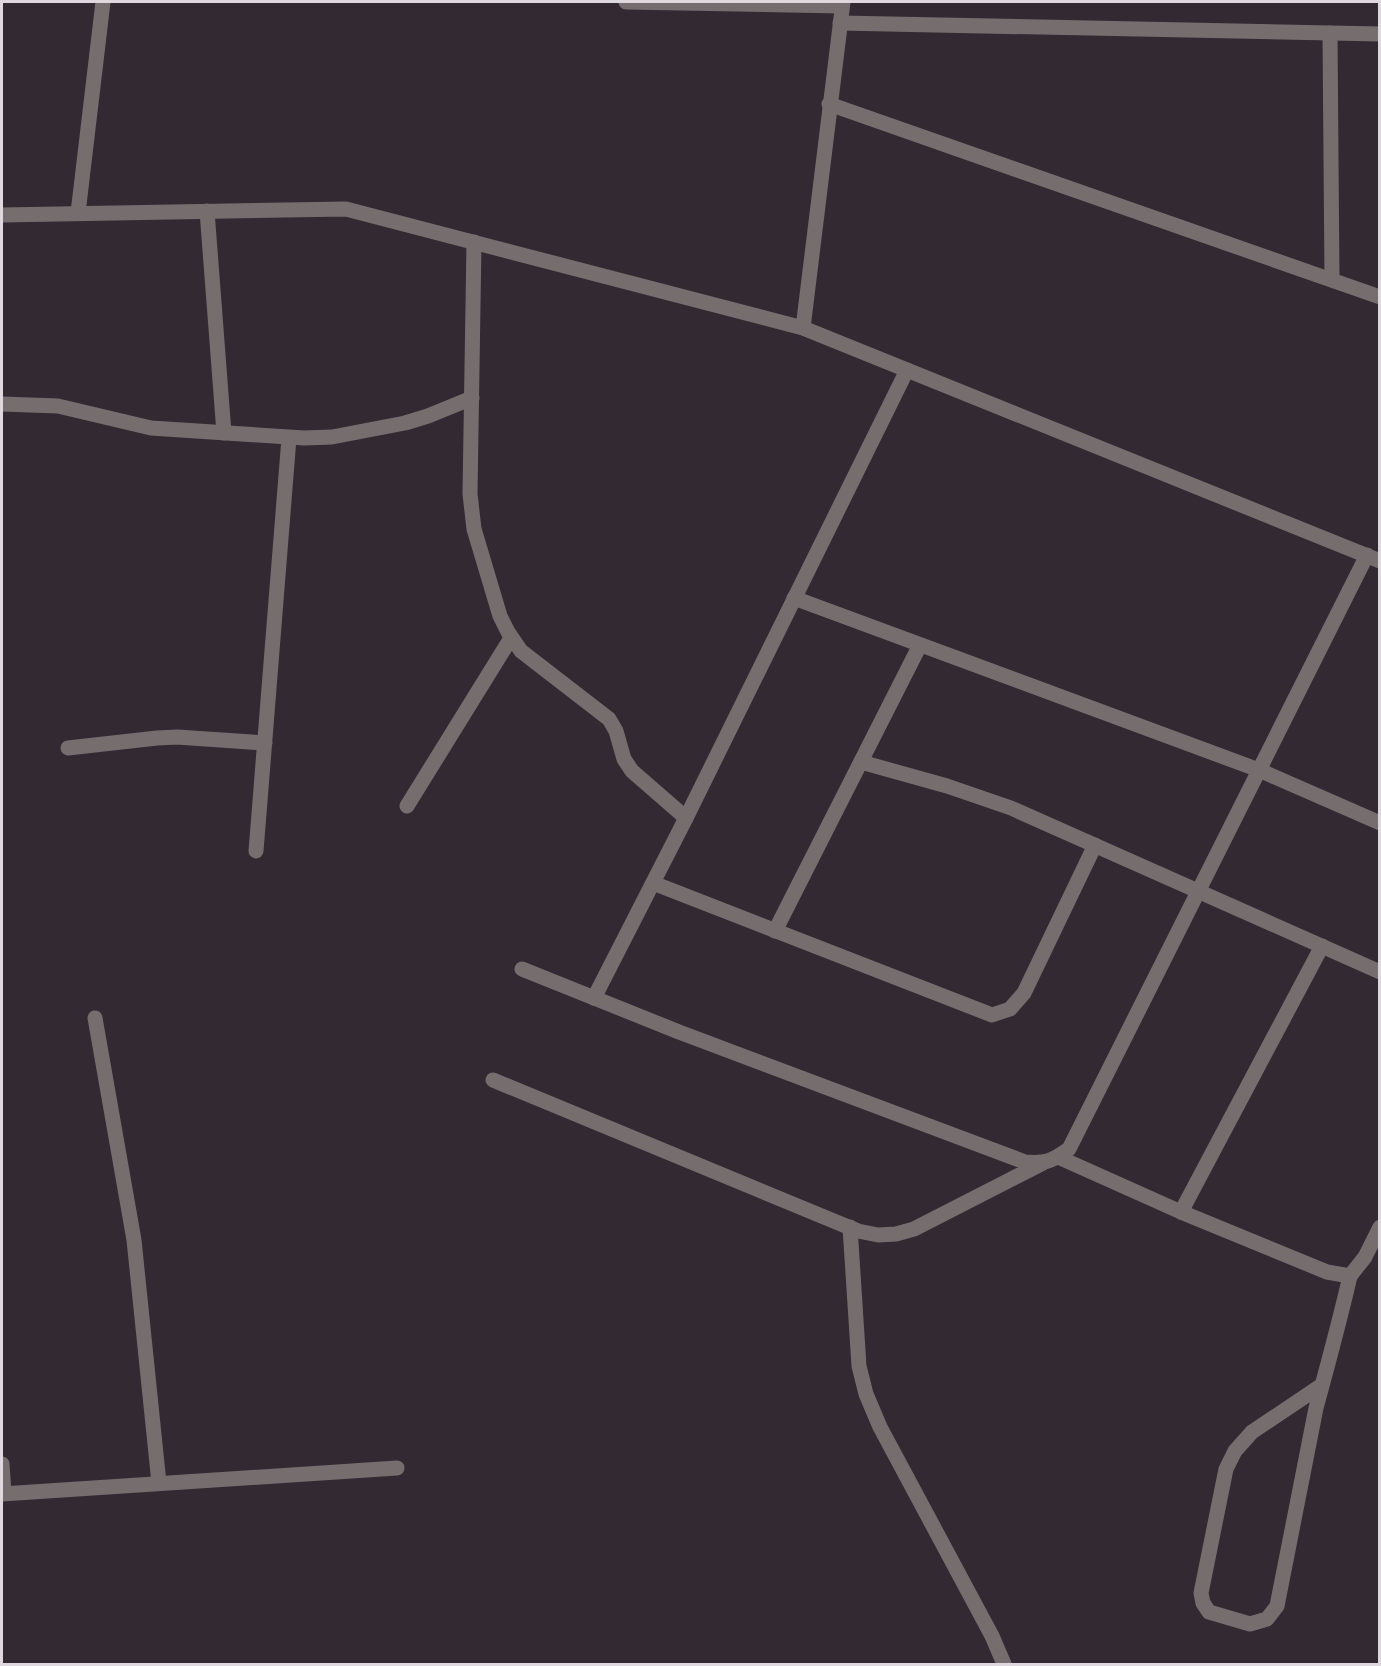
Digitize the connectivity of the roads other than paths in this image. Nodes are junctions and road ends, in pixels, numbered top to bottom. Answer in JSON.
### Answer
{"nodes":[{"id":1,"x":103,"y":2,"type":"edge"},
{"id":2,"x":626,"y":2,"type":"edge"},
{"id":3,"x":842,"y":4,"type":"edge"},
{"id":4,"x":840,"y":23,"type":"junction"},
{"id":5,"x":1330,"y":33,"type":"junction"},
{"id":6,"x":1380,"y":34,"type":"edge"},
{"id":7,"x":829,"y":104,"type":"junction"},
{"id":8,"x":207,"y":211,"type":"junction"},
{"id":9,"x":78,"y":213,"type":"junction"},
{"id":10,"x":2,"y":215,"type":"edge"},
{"id":11,"x":474,"y":242,"type":"junction"},
{"id":12,"x":1332,"y":280,"type":"junction"},
{"id":13,"x":1380,"y":297,"type":"edge"},
{"id":14,"x":803,"y":328,"type":"junction"},
{"id":15,"x":907,"y":370,"type":"junction"},
{"id":16,"x":472,"y":398,"type":"junction"},
{"id":17,"x":2,"y":404,"type":"edge"},
{"id":18,"x":224,"y":434,"type":"junction"},
{"id":19,"x":289,"y":438,"type":"junction"},
{"id":20,"x":1373,"y":558,"type":"edge"},
{"id":21,"x":794,"y":598,"type":"junction"},
{"id":22,"x":512,"y":638,"type":"junction"},
{"id":23,"x":920,"y":645,"type":"junction"},
{"id":24,"x":265,"y":742,"type":"junction"},
{"id":25,"x":68,"y":748,"type":"dead end"},
{"id":26,"x":861,"y":762,"type":"junction"},
{"id":27,"x":1259,"y":770,"type":"junction"},
{"id":28,"x":407,"y":806,"type":"dead end"},
{"id":29,"x":686,"y":819,"type":"junction"},
{"id":30,"x":1380,"y":823,"type":"edge"},
{"id":31,"x":1095,"y":845,"type":"junction"},
{"id":32,"x":256,"y":851,"type":"dead end"},
{"id":33,"x":652,"y":883,"type":"junction"},
{"id":34,"x":1198,"y":891,"type":"junction"},
{"id":35,"x":775,"y":931,"type":"junction"},
{"id":36,"x":1322,"y":946,"type":"junction"},
{"id":37,"x":522,"y":969,"type":"dead end"},
{"id":38,"x":1380,"y":972,"type":"edge"},
{"id":39,"x":594,"y":998,"type":"junction"},
{"id":40,"x":95,"y":1018,"type":"dead end"},
{"id":41,"x":493,"y":1080,"type":"dead end"},
{"id":42,"x":1050,"y":1160,"type":"junction"},
{"id":43,"x":1181,"y":1212,"type":"junction"},
{"id":44,"x":850,"y":1227,"type":"junction"},
{"id":45,"x":1380,"y":1227,"type":"edge"},
{"id":46,"x":1350,"y":1276,"type":"junction"},
{"id":47,"x":1322,"y":1386,"type":"junction"},
{"id":48,"x":2,"y":1464,"type":"edge"},
{"id":49,"x":397,"y":1468,"type":"dead end"},
{"id":50,"x":159,"y":1483,"type":"junction"},
{"id":51,"x":3,"y":1494,"type":"edge"},
{"id":52,"x":1004,"y":1665,"type":"edge"}],
"edges":[{"from":1,"to":9,"type":"street"},
{"from":2,"to":3,"type":"street"},
{"from":3,"to":4,"type":"street"},
{"from":4,"to":5,"type":"street"},
{"from":4,"to":7,"type":"street"},
{"from":5,"to":6,"type":"street"},
{"from":5,"to":12,"type":"street"},
{"from":7,"to":12,"type":"street"},
{"from":7,"to":14,"type":"street"},
{"from":8,"to":9,"type":"street"},
{"from":8,"to":11,"type":"street"},
{"from":8,"to":18,"type":"street"},
{"from":9,"to":10,"type":"street"},
{"from":11,"to":14,"type":"street"},
{"from":11,"to":16,"type":"street"},
{"from":12,"to":13,"type":"street"},
{"from":14,"to":15,"type":"street"},
{"from":15,"to":20,"type":"street"},
{"from":15,"to":21,"type":"street"},
{"from":16,"to":19,"type":"street"},
{"from":16,"to":22,"type":"street"},
{"from":17,"to":18,"type":"street"},
{"from":18,"to":19,"type":"street"},
{"from":19,"to":24,"type":"street"},
{"from":20,"to":27,"type":"street"},
{"from":21,"to":23,"type":"street"},
{"from":21,"to":29,"type":"street"},
{"from":22,"to":28,"type":"street"},
{"from":22,"to":29,"type":"street"},
{"from":23,"to":26,"type":"street"},
{"from":23,"to":27,"type":"street"},
{"from":24,"to":25,"type":"street"},
{"from":24,"to":32,"type":"street"},
{"from":26,"to":31,"type":"street"},
{"from":26,"to":35,"type":"street"},
{"from":27,"to":30,"type":"street"},
{"from":27,"to":34,"type":"street"},
{"from":29,"to":33,"type":"street"},
{"from":31,"to":34,"type":"street"},
{"from":31,"to":35,"type":"street"},
{"from":33,"to":35,"type":"street"},
{"from":33,"to":39,"type":"street"},
{"from":34,"to":36,"type":"street"},
{"from":34,"to":42,"type":"street"},
{"from":36,"to":38,"type":"street"},
{"from":36,"to":43,"type":"street"},
{"from":37,"to":39,"type":"street"},
{"from":39,"to":42,"type":"street"},
{"from":40,"to":50,"type":"street"},
{"from":41,"to":44,"type":"street"},
{"from":42,"to":43,"type":"street"},
{"from":42,"to":44,"type":"street"},
{"from":43,"to":46,"type":"street"},
{"from":44,"to":52,"type":"street"},
{"from":45,"to":46,"type":"street"},
{"from":46,"to":47,"type":"street"},
{"from":47,"to":47,"type":"street"},
{"from":48,"to":51,"type":"street"},
{"from":49,"to":50,"type":"street"},
{"from":50,"to":51,"type":"street"}]}
